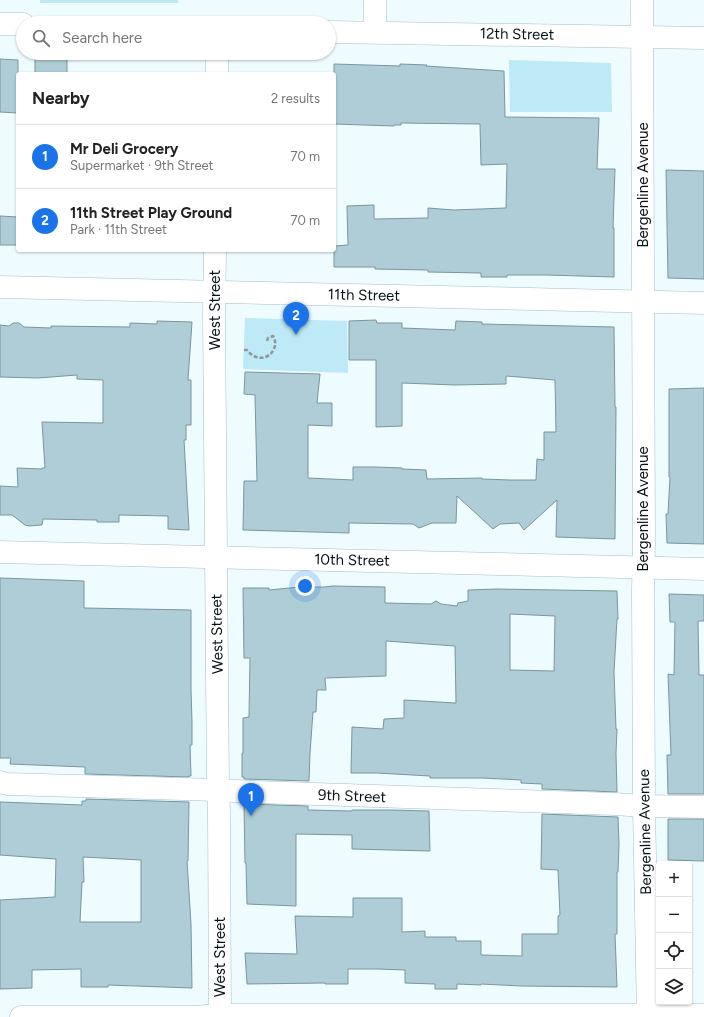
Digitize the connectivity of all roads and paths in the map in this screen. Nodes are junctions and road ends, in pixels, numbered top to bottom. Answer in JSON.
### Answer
{"nodes":[{"id":1,"x":375,"y":0,"type":"edge"},
{"id":2,"x":642,"y":0,"type":"edge"},
{"id":3,"x":0,"y":24,"type":"edge"},
{"id":4,"x":16,"y":24,"type":"edge"},
{"id":5,"x":336,"y":32,"type":"edge"},
{"id":6,"x":375,"y":32,"type":"junction"},
{"id":7,"x":642,"y":36,"type":"junction"},
{"id":8,"x":704,"y":38,"type":"edge"},
{"id":9,"x":217,"y":60,"type":"edge"},
{"id":10,"x":217,"y":72,"type":"edge"},
{"id":11,"x":215,"y":252,"type":"edge"},
{"id":12,"x":0,"y":287,"type":"edge"},
{"id":13,"x":214,"y":291,"type":"junction"},
{"id":14,"x":643,"y":302,"type":"junction"},
{"id":15,"x":704,"y":303,"type":"edge"},
{"id":16,"x":267,"y":340,"type":"dead end"},
{"id":17,"x":244,"y":350,"type":"dead end"},
{"id":18,"x":0,"y":552,"type":"edge"},
{"id":19,"x":216,"y":557,"type":"junction"},
{"id":20,"x":643,"y":568,"type":"junction"},
{"id":21,"x":704,"y":569,"type":"edge"},
{"id":22,"x":0,"y":782,"type":"edge"},
{"id":23,"x":218,"y":790,"type":"junction"},
{"id":24,"x":644,"y":806,"type":"junction"},
{"id":25,"x":704,"y":807,"type":"edge"},
{"id":26,"x":704,"y":1015,"type":"edge"},
{"id":27,"x":220,"y":1016,"type":"edge"},
{"id":28,"x":648,"y":1016,"type":"edge"},
{"id":29,"x":21,"y":1017,"type":"edge"}],
"edges":[{"from":1,"to":6,"type":"street"},
{"from":2,"to":7,"type":"street","name":"Bergenline Avenue"},
{"from":3,"to":4,"type":"street"},
{"from":5,"to":6,"type":"street","name":"12th Street"},
{"from":6,"to":7,"type":"street","name":"12th Street"},
{"from":7,"to":8,"type":"street","name":"12th Street"},
{"from":7,"to":14,"type":"street","name":"Bergenline Avenue"},
{"from":9,"to":10,"type":"street"},
{"from":11,"to":13,"type":"street","name":"West Street"},
{"from":12,"to":13,"type":"street","name":"11th Street"},
{"from":13,"to":14,"type":"street","name":"11th Street"},
{"from":13,"to":19,"type":"street","name":"West Street"},
{"from":14,"to":15,"type":"street","name":"11th Street"},
{"from":14,"to":20,"type":"street","name":"Bergenline Avenue"},
{"from":16,"to":17,"type":"path"},
{"from":18,"to":19,"type":"street","name":"10th Street"},
{"from":19,"to":20,"type":"street","name":"10th Street"},
{"from":19,"to":23,"type":"street","name":"West Street"},
{"from":20,"to":21,"type":"street","name":"10th Street"},
{"from":20,"to":24,"type":"street","name":"Bergenline Avenue"},
{"from":22,"to":23,"type":"street","name":"9th Street"},
{"from":23,"to":24,"type":"street","name":"9th Street"},
{"from":23,"to":27,"type":"street","name":"West Street"},
{"from":24,"to":25,"type":"street","name":"9th Street"},
{"from":24,"to":28,"type":"street","name":"Bergenline Avenue"},
{"from":26,"to":28,"type":"street"},
{"from":27,"to":28,"type":"street"},
{"from":27,"to":29,"type":"street"}]}
